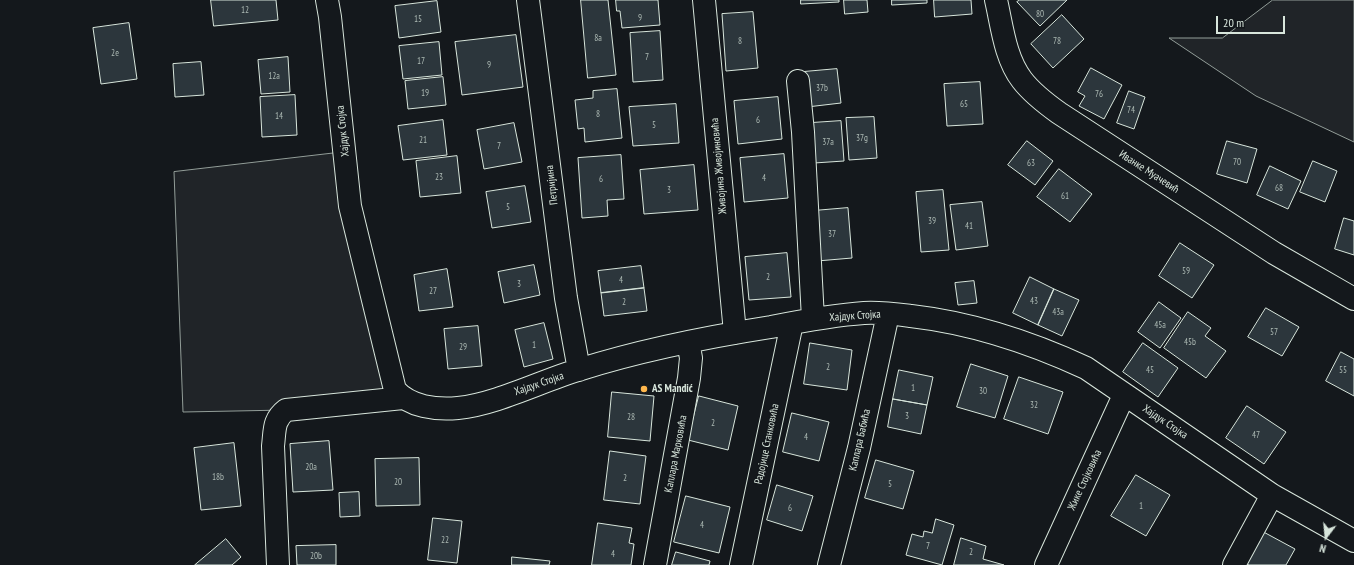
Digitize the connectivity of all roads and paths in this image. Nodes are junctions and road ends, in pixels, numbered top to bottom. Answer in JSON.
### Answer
{"nodes":[{"id":1,"x":327,"y":0,"type":"edge"},
{"id":2,"x":528,"y":0,"type":"edge"},
{"id":3,"x":704,"y":0,"type":"edge"},
{"id":4,"x":996,"y":0,"type":"edge"},
{"id":5,"x":798,"y":81,"type":"dead end"},
{"id":6,"x":1354,"y":299,"type":"edge"},
{"id":7,"x":888,"y":314,"type":"junction"},
{"id":8,"x":803,"y":321,"type":"junction"},
{"id":9,"x":735,"y":333,"type":"junction"},
{"id":10,"x":688,"y":342,"type":"junction"},
{"id":11,"x":579,"y":370,"type":"junction"},
{"id":12,"x":1124,"y":395,"type":"junction"},
{"id":13,"x":403,"y":398,"type":"junction"},
{"id":14,"x":1272,"y":494,"type":"junction"},
{"id":15,"x":1354,"y":541,"type":"edge"},
{"id":16,"x":278,"y":565,"type":"edge"},
{"id":17,"x":655,"y":565,"type":"edge"},
{"id":18,"x":741,"y":565,"type":"edge"},
{"id":19,"x":829,"y":565,"type":"edge"},
{"id":20,"x":1046,"y":565,"type":"edge"},
{"id":21,"x":1234,"y":565,"type":"edge"}],
"edges":[{"from":1,"to":13,"type":"street","name":"Хајдук Стојка"},
{"from":2,"to":11,"type":"street","name":"Петријина"},
{"from":3,"to":9,"type":"street","name":"Живојина Живојиновића"},
{"from":4,"to":6,"type":"street","name":"Иванке Муачевић"},
{"from":5,"to":8,"type":"street","name":"Радојице Станковића"},
{"from":7,"to":8,"type":"street","name":"Хајдук Стојка"},
{"from":7,"to":12,"type":"street","name":"Хајдук Стојка"},
{"from":7,"to":19,"type":"street","name":"Каплара Бабића"},
{"from":8,"to":9,"type":"street","name":"Хајдук Стојка"},
{"from":8,"to":18,"type":"street","name":"Радојице Станковића"},
{"from":9,"to":10,"type":"street","name":"Хајдук Стојка"},
{"from":10,"to":11,"type":"street","name":"Хајдук Стојка"},
{"from":10,"to":17,"type":"street","name":"Каплара Марковића"},
{"from":11,"to":13,"type":"street","name":"Хајдук Стојка"},
{"from":12,"to":14,"type":"street","name":"Хајдук Стојка"},
{"from":12,"to":20,"type":"street","name":"Жике Стојковића"},
{"from":13,"to":16,"type":"street","name":"Хајдук Стојка"},
{"from":14,"to":15,"type":"street","name":"Хајдук Стојка"},
{"from":14,"to":21,"type":"street"}]}
